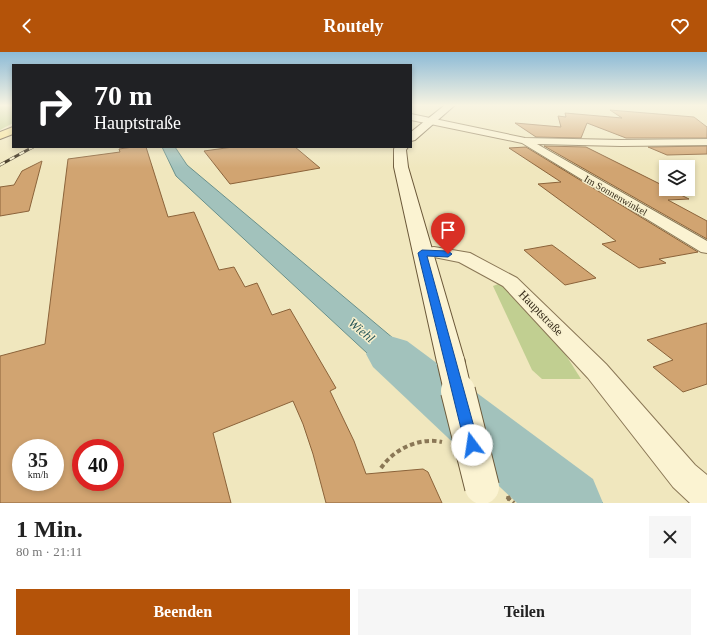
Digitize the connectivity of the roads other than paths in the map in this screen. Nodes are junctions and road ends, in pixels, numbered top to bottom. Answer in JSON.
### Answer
{"nodes":[{"id":1,"x":424,"y":126,"type":"edge"},
{"id":2,"x":451,"y":126,"type":"edge"},
{"id":3,"x":12,"y":130,"type":"edge"},
{"id":4,"x":0,"y":136,"type":"edge"},
{"id":5,"x":412,"y":137,"type":"edge"},
{"id":6,"x":525,"y":141,"type":"junction"},
{"id":7,"x":707,"y":142,"type":"edge"},
{"id":8,"x":676,"y":143,"type":"junction"},
{"id":9,"x":401,"y":148,"type":"edge"},
{"id":10,"x":707,"y":152,"type":"edge"},
{"id":11,"x":707,"y":248,"type":"edge"},
{"id":12,"x":422,"y":253,"type":"junction"},
{"id":13,"x":485,"y":495,"type":"edge"},
{"id":14,"x":707,"y":496,"type":"edge"}],
"edges":[{"from":1,"to":5,"type":"street"},
{"from":2,"to":6,"type":"street"},
{"from":3,"to":4,"type":"main road"},
{"from":6,"to":8,"type":"street"},
{"from":6,"to":11,"type":"street","name":"Im Sonnenwinkel"},
{"from":7,"to":8,"type":"street"},
{"from":8,"to":10,"type":"street"},
{"from":9,"to":12,"type":"street"},
{"from":12,"to":13,"type":"street","bridge":true},
{"from":12,"to":14,"type":"street","name":"Hauptstraße"}]}
